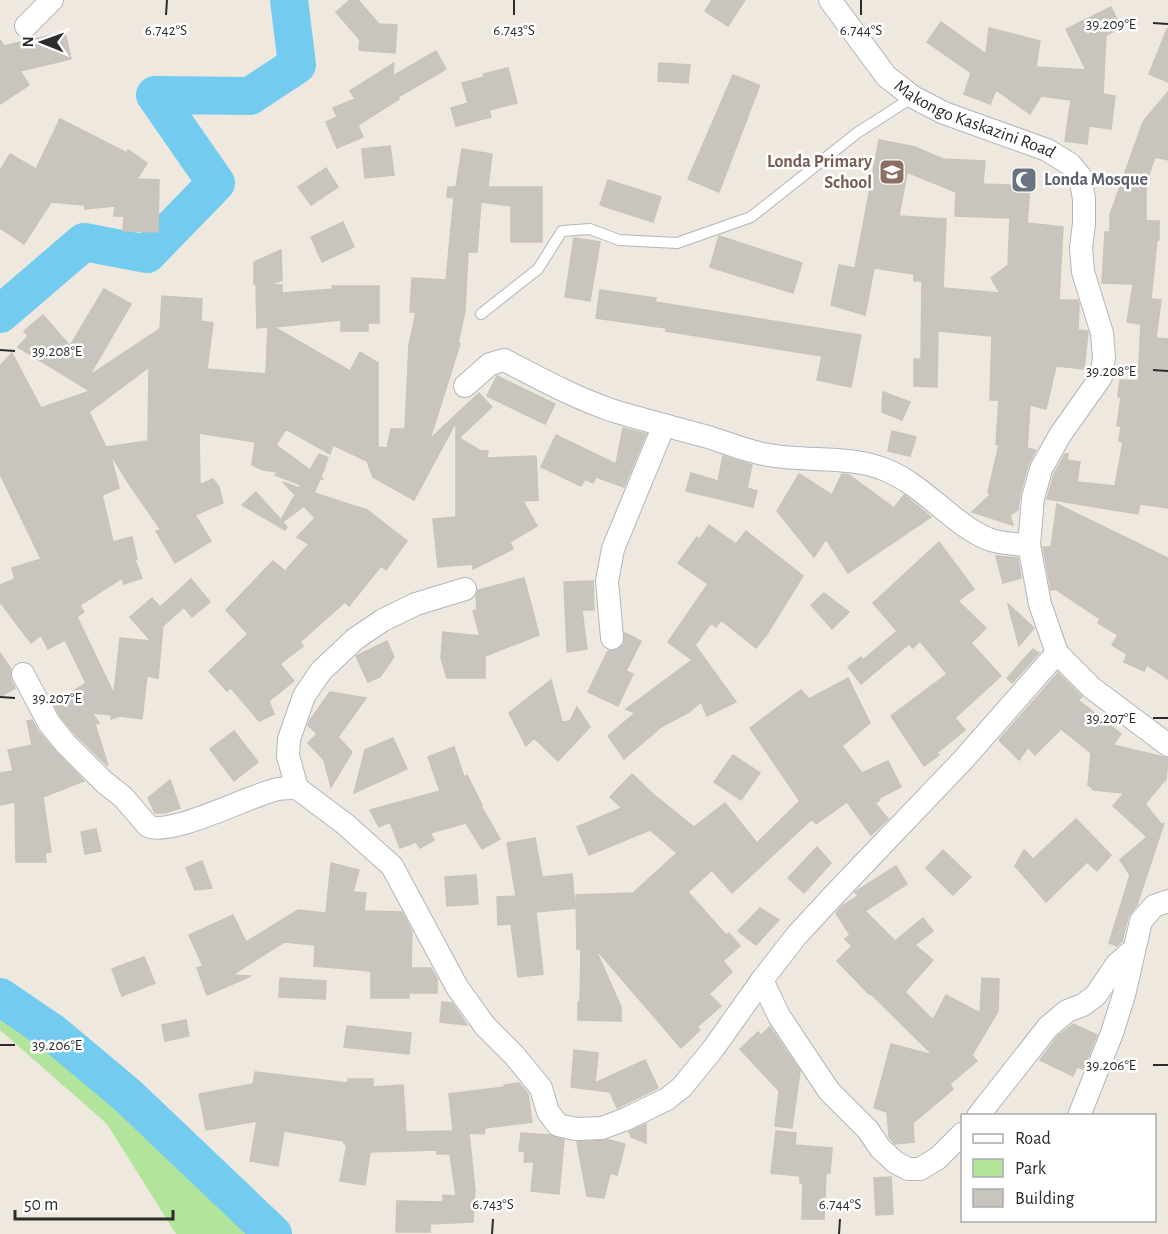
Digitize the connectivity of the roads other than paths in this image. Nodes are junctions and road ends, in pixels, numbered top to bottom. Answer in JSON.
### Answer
{"nodes":[{"id":1,"x":52,"y":0,"type":"edge"},
{"id":2,"x":830,"y":0,"type":"edge"},
{"id":3,"x":26,"y":26,"type":"dead end"},
{"id":4,"x":913,"y":97,"type":"junction"},
{"id":5,"x":481,"y":314,"type":"dead end"},
{"id":6,"x":465,"y":386,"type":"dead end"},
{"id":7,"x":664,"y":425,"type":"junction"},
{"id":8,"x":1029,"y":545,"type":"junction"},
{"id":9,"x":465,"y":589,"type":"dead end"},
{"id":10,"x":612,"y":638,"type":"dead end"},
{"id":11,"x":1057,"y":653,"type":"junction"},
{"id":12,"x":22,"y":674,"type":"dead end"},
{"id":13,"x":1168,"y":745,"type":"edge"},
{"id":14,"x":297,"y":788,"type":"junction"},
{"id":15,"x":1168,"y":901,"type":"edge"},
{"id":16,"x":1133,"y":950,"type":"junction"},
{"id":17,"x":762,"y":980,"type":"junction"},
{"id":18,"x":980,"y":1114,"type":"edge"},
{"id":19,"x":1080,"y":1114,"type":"edge"},
{"id":20,"x":961,"y":1136,"type":"edge"}],
"edges":[{"from":1,"to":3,"type":"street"},
{"from":2,"to":4,"type":"street","name":"Makongo Kaskazini Road"},
{"from":4,"to":5,"type":"lane"},
{"from":4,"to":8,"type":"street","name":"Makongo Kaskazini Road"},
{"from":6,"to":7,"type":"street"},
{"from":7,"to":8,"type":"street"},
{"from":7,"to":10,"type":"street"},
{"from":8,"to":11,"type":"street","name":"Makongo Kaskazini Road"},
{"from":9,"to":14,"type":"street"},
{"from":11,"to":13,"type":"street","name":"Makongo Kaskazini Road"},
{"from":11,"to":17,"type":"street"},
{"from":12,"to":14,"type":"street"},
{"from":14,"to":17,"type":"street"},
{"from":15,"to":16,"type":"street"},
{"from":16,"to":18,"type":"street"},
{"from":16,"to":19,"type":"street"},
{"from":17,"to":20,"type":"street"}]}
